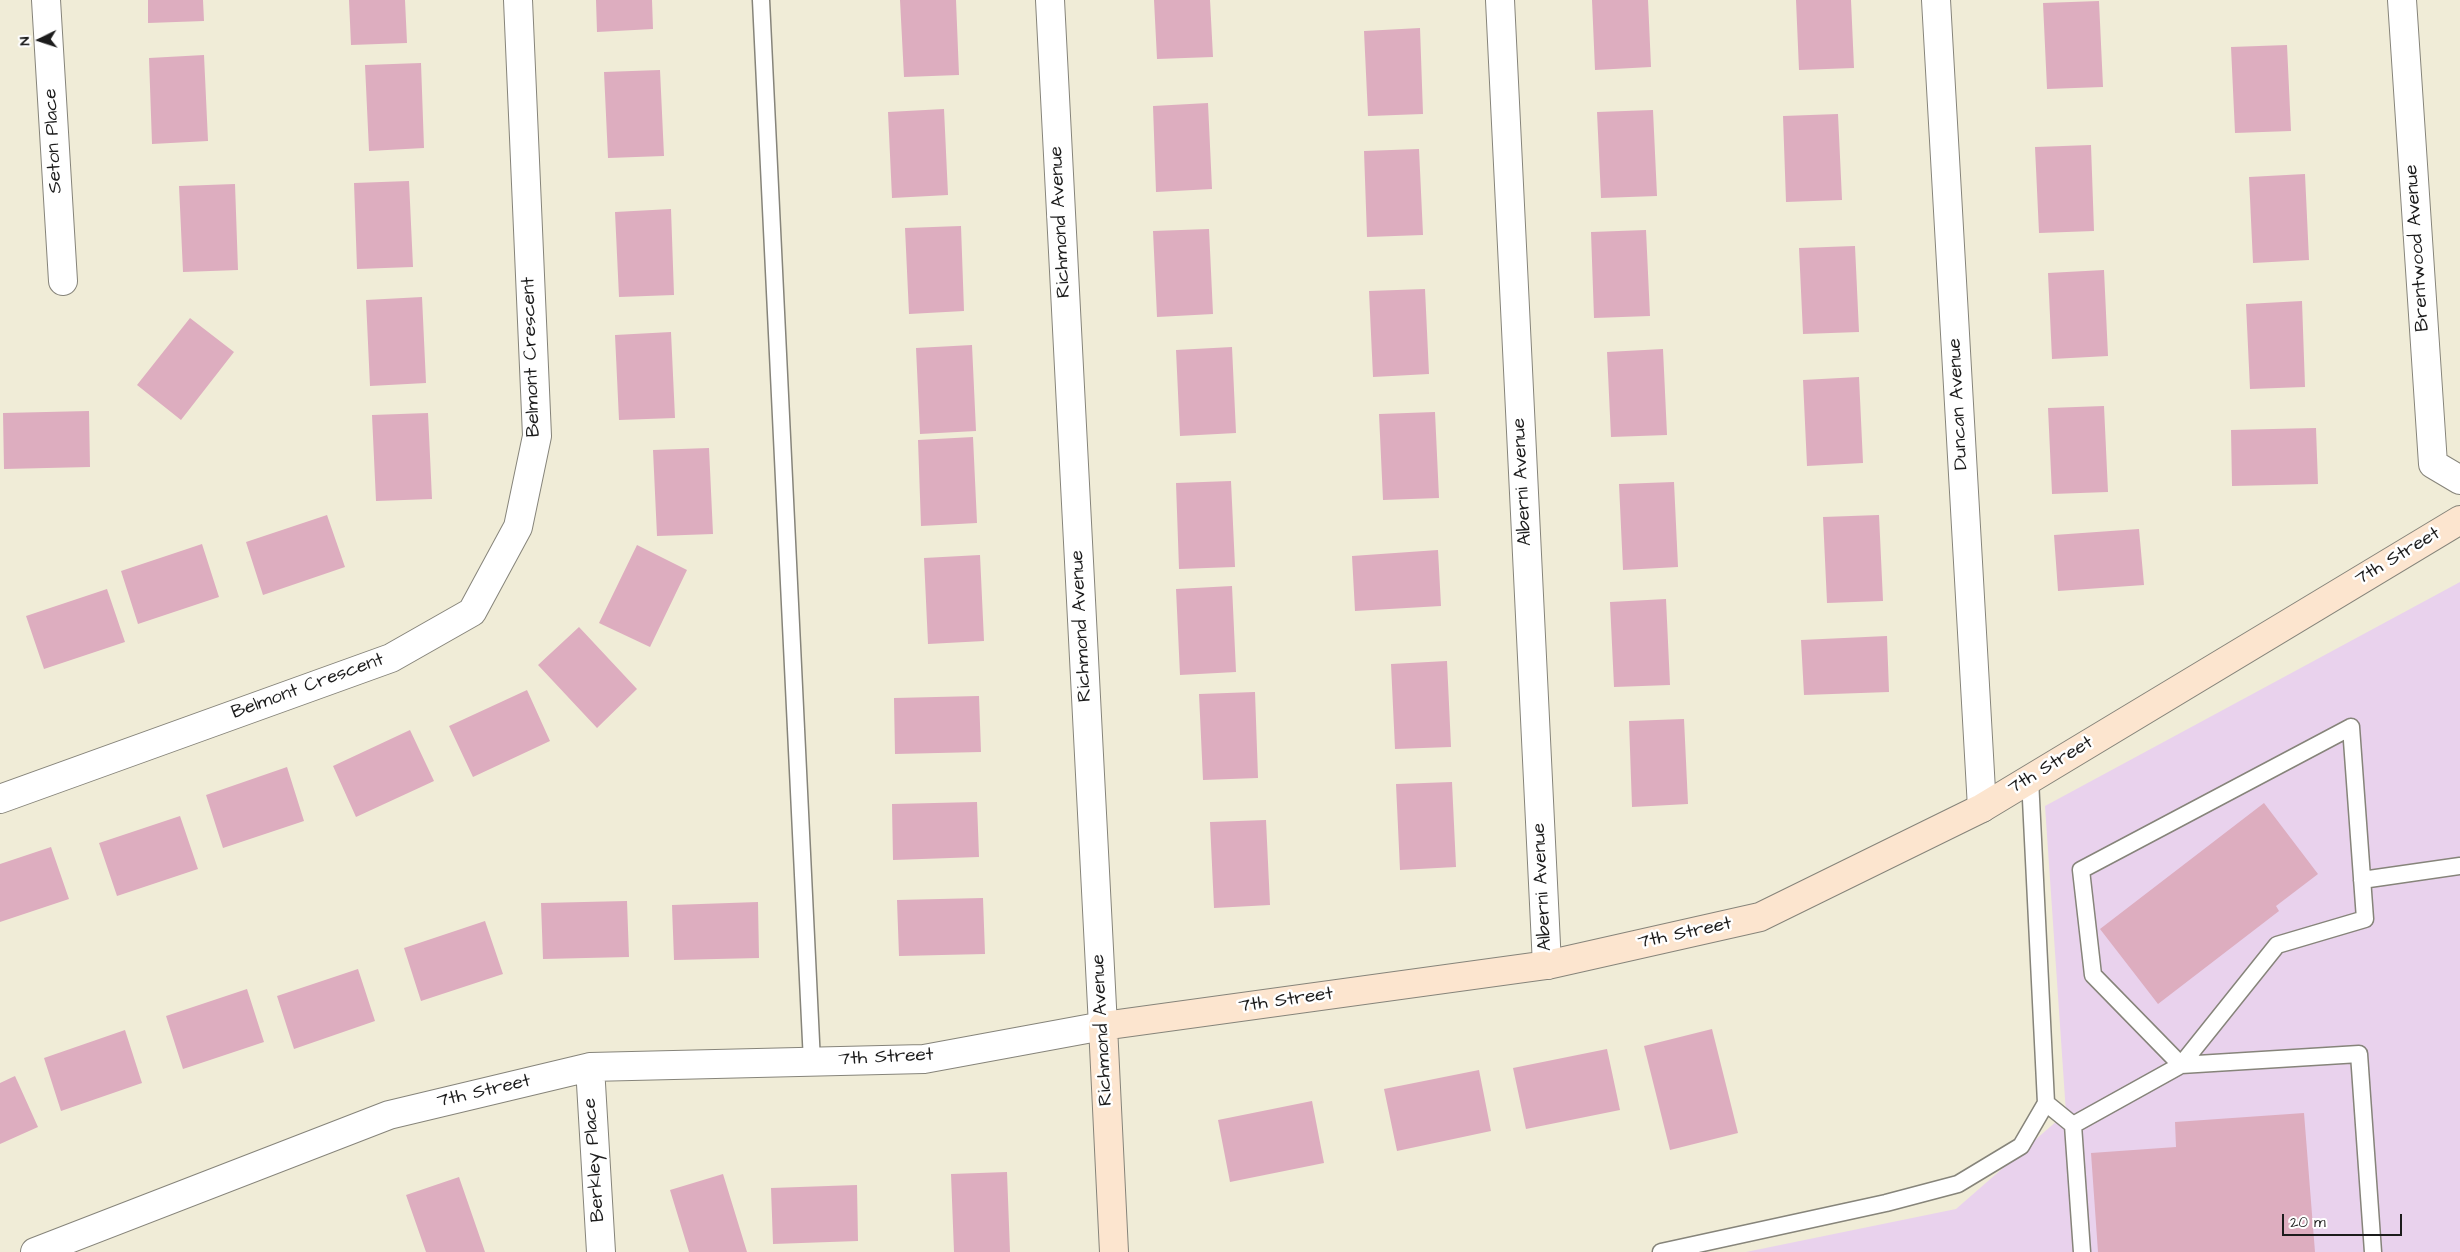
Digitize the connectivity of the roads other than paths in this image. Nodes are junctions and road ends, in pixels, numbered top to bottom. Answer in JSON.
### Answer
{"nodes":[{"id":1,"x":46,"y":0,"type":"edge"},
{"id":2,"x":518,"y":0,"type":"edge"},
{"id":3,"x":761,"y":0,"type":"edge"},
{"id":4,"x":1050,"y":0,"type":"edge"},
{"id":5,"x":1500,"y":0,"type":"edge"},
{"id":6,"x":1936,"y":0,"type":"edge"},
{"id":7,"x":2402,"y":0,"type":"edge"},
{"id":8,"x":63,"y":281,"type":"dead end"},
{"id":9,"x":2460,"y":480,"type":"edge"},
{"id":10,"x":2460,"y":520,"type":"edge"},
{"id":11,"x":2030,"y":779,"type":"junction"},
{"id":12,"x":0,"y":799,"type":"edge"},
{"id":13,"x":1982,"y":808,"type":"junction"},
{"id":14,"x":2460,"y":866,"type":"edge"},
{"id":15,"x":2362,"y":880,"type":"junction"},
{"id":16,"x":1547,"y":964,"type":"junction"},
{"id":17,"x":1103,"y":1026,"type":"junction"},
{"id":18,"x":812,"y":1062,"type":"junction"},
{"id":19,"x":2181,"y":1065,"type":"junction"},
{"id":20,"x":590,"y":1067,"type":"junction"},
{"id":21,"x":2046,"y":1103,"type":"junction"},
{"id":22,"x":2073,"y":1125,"type":"junction"},
{"id":23,"x":35,"y":1252,"type":"edge"},
{"id":24,"x":601,"y":1252,"type":"edge"},
{"id":25,"x":1114,"y":1252,"type":"edge"},
{"id":26,"x":1661,"y":1252,"type":"edge"},
{"id":27,"x":2082,"y":1252,"type":"edge"},
{"id":28,"x":2373,"y":1252,"type":"edge"}],
"edges":[{"from":1,"to":8,"type":"street","name":"Seton Place"},
{"from":2,"to":12,"type":"street","name":"Belmont Crescent"},
{"from":3,"to":18,"type":"lane"},
{"from":4,"to":17,"type":"street","name":"Richmond Avenue"},
{"from":5,"to":16,"type":"street","name":"Alberni Avenue"},
{"from":6,"to":13,"type":"street","name":"Duncan Avenue"},
{"from":7,"to":9,"type":"street","name":"Brentwood Avenue"},
{"from":10,"to":11,"type":"street","name":"7th Street"},
{"from":11,"to":13,"type":"street","name":"7th Street"},
{"from":11,"to":21,"type":"lane"},
{"from":13,"to":16,"type":"street","name":"7th Street"},
{"from":14,"to":15,"type":"lane"},
{"from":15,"to":19,"type":"lane"},
{"from":15,"to":19,"type":"lane"},
{"from":16,"to":17,"type":"street","name":"7th Street"},
{"from":17,"to":18,"type":"street","name":"7th Street"},
{"from":17,"to":25,"type":"street","name":"Richmond Avenue"},
{"from":18,"to":20,"type":"street","name":"7th Street"},
{"from":19,"to":22,"type":"lane"},
{"from":19,"to":28,"type":"lane"},
{"from":20,"to":23,"type":"street","name":"7th Street"},
{"from":20,"to":24,"type":"street","name":"Berkley Place"},
{"from":21,"to":22,"type":"lane"},
{"from":21,"to":26,"type":"lane"},
{"from":22,"to":27,"type":"lane"}]}
